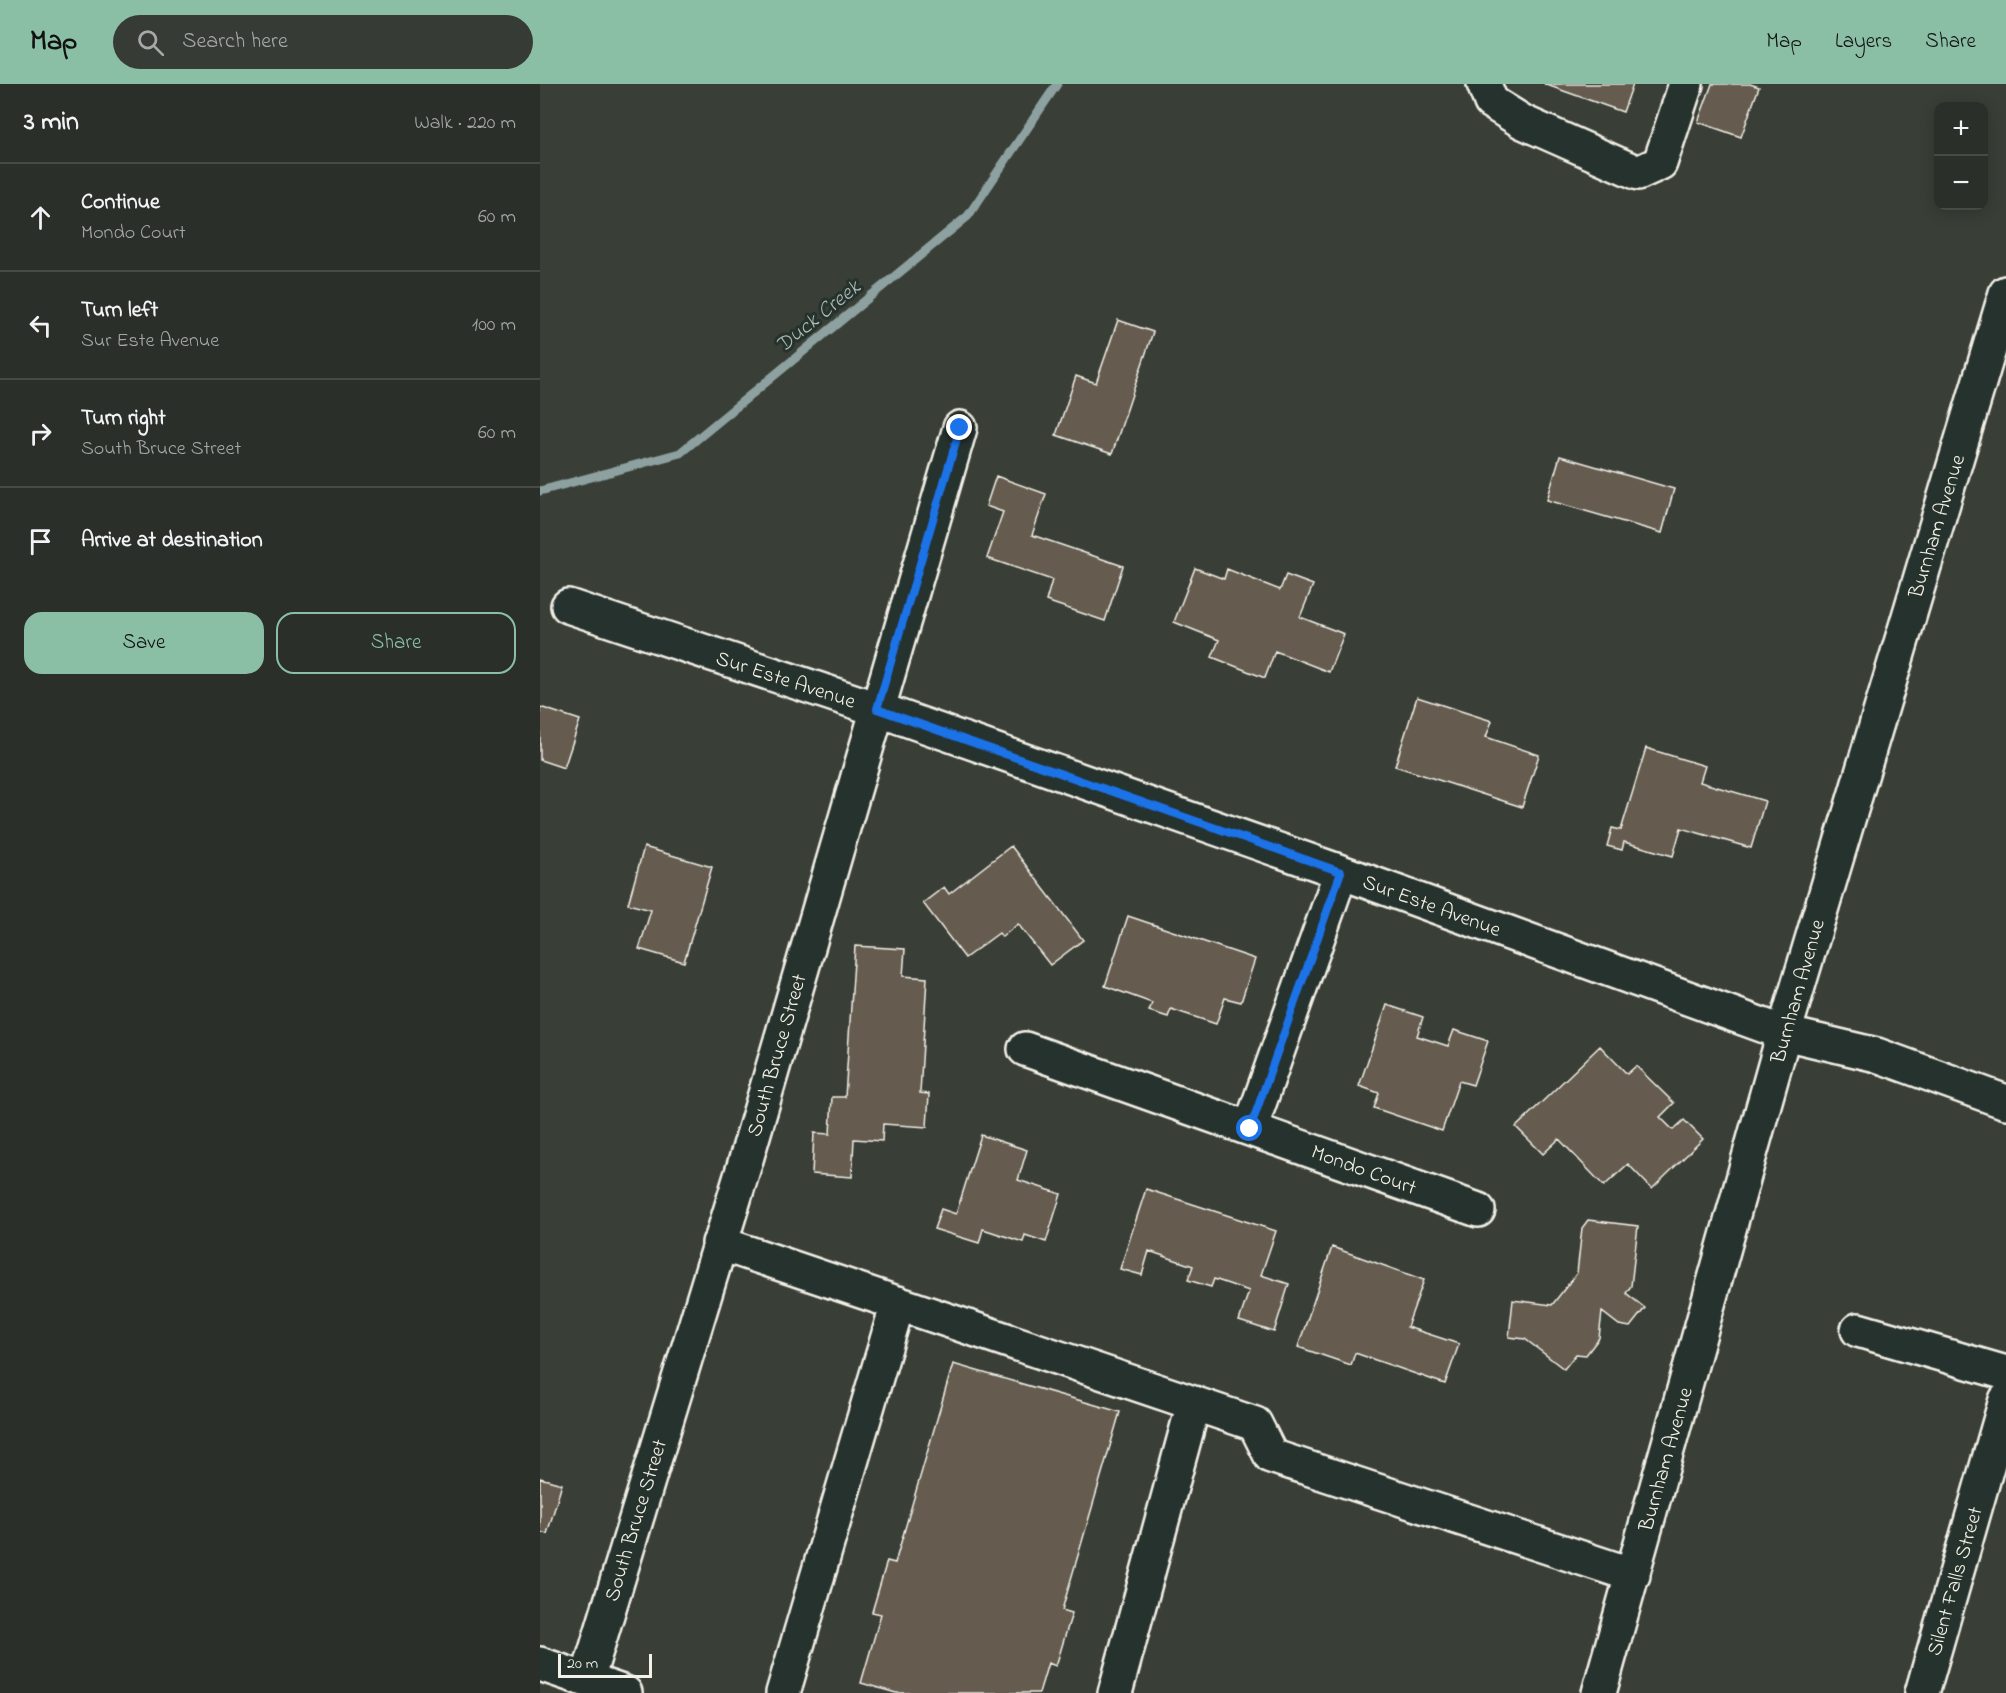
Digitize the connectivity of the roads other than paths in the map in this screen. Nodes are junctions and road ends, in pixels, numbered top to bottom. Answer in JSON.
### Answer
{"nodes":[{"id":1,"x":1485,"y":84,"type":"edge"},
{"id":2,"x":1686,"y":84,"type":"edge"},
{"id":3,"x":2006,"y":293,"type":"edge"},
{"id":4,"x":960,"y":428,"type":"dead end"},
{"id":5,"x":568,"y":606,"type":"dead end"},
{"id":6,"x":877,"y":709,"type":"junction"},
{"id":7,"x":1341,"y":872,"type":"junction"},
{"id":8,"x":1784,"y":1033,"type":"junction"},
{"id":9,"x":1024,"y":1049,"type":"dead end"},
{"id":10,"x":2006,"y":1102,"type":"edge"},
{"id":11,"x":1250,"y":1129,"type":"junction"},
{"id":12,"x":1478,"y":1210,"type":"dead end"},
{"id":13,"x":719,"y":1243,"type":"junction"},
{"id":14,"x":898,"y":1303,"type":"junction"},
{"id":15,"x":1858,"y":1329,"type":"dead end"},
{"id":16,"x":2006,"y":1373,"type":"edge"},
{"id":17,"x":2006,"y":1400,"type":"edge"},
{"id":18,"x":1194,"y":1403,"type":"junction"},
{"id":19,"x":1633,"y":1575,"type":"junction"},
{"id":20,"x":540,"y":1664,"type":"edge"},
{"id":21,"x":587,"y":1680,"type":"junction"},
{"id":22,"x":626,"y":1693,"type":"edge"},
{"id":23,"x":783,"y":1693,"type":"edge"},
{"id":24,"x":1115,"y":1693,"type":"edge"},
{"id":25,"x":1599,"y":1693,"type":"edge"},
{"id":26,"x":1922,"y":1693,"type":"edge"}],
"edges":[{"from":1,"to":2,"type":"street"},
{"from":3,"to":8,"type":"street","name":"Burnham Avenue"},
{"from":4,"to":6,"type":"street","name":"South Bruce Street"},
{"from":5,"to":6,"type":"street","name":"Sur Este Avenue"},
{"from":6,"to":7,"type":"street","name":"Sur Este Avenue"},
{"from":6,"to":13,"type":"street","name":"South Bruce Street"},
{"from":7,"to":8,"type":"street","name":"Sur Este Avenue"},
{"from":7,"to":11,"type":"street"},
{"from":8,"to":10,"type":"street","name":"Sur Este Avenue"},
{"from":8,"to":19,"type":"street","name":"Burnham Avenue"},
{"from":9,"to":11,"type":"street","name":"Mondo Court"},
{"from":11,"to":12,"type":"street","name":"Mondo Court"},
{"from":13,"to":14,"type":"street"},
{"from":13,"to":21,"type":"street","name":"South Bruce Street"},
{"from":14,"to":18,"type":"street"},
{"from":14,"to":23,"type":"street"},
{"from":15,"to":16,"type":"street"},
{"from":17,"to":26,"type":"street","name":"Silent Falls Street"},
{"from":18,"to":19,"type":"street"},
{"from":18,"to":24,"type":"street"},
{"from":19,"to":25,"type":"street","name":"Burnham Avenue"},
{"from":20,"to":21,"type":"street"},
{"from":21,"to":22,"type":"street"}]}
